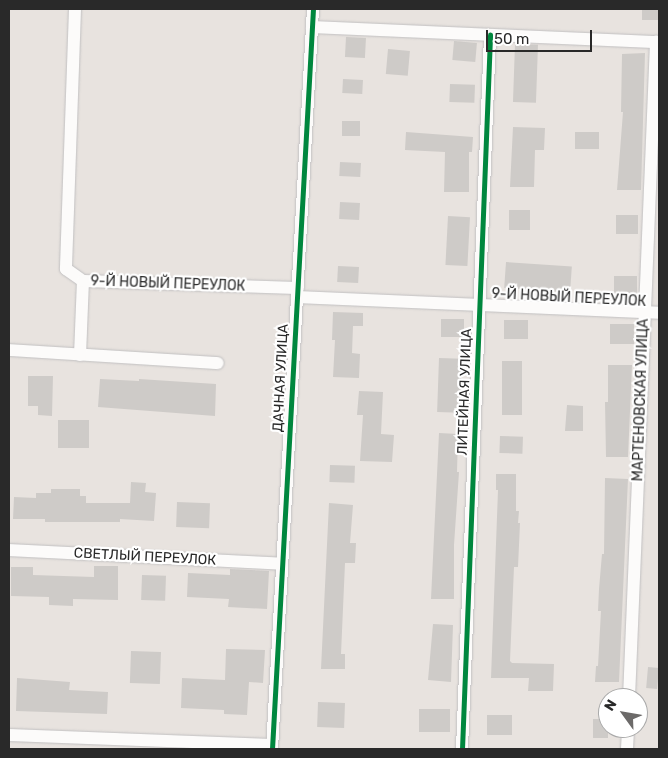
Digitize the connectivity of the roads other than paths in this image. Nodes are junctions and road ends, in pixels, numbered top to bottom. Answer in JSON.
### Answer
{"nodes":[{"id":1,"x":75,"y":9,"type":"edge"},
{"id":2,"x":313,"y":9,"type":"edge"},
{"id":3,"x":312,"y":27,"type":"junction"},
{"id":4,"x":490,"y":35,"type":"junction"},
{"id":5,"x":657,"y":42,"type":"edge"},
{"id":6,"x":83,"y":281,"type":"junction"},
{"id":7,"x":297,"y":293,"type":"junction"},
{"id":8,"x":479,"y":305,"type":"junction"},
{"id":9,"x":644,"y":313,"type":"junction"},
{"id":10,"x":659,"y":313,"type":"edge"},
{"id":11,"x":9,"y":350,"type":"edge"},
{"id":12,"x":80,"y":355,"type":"junction"},
{"id":13,"x":218,"y":363,"type":"dead end"},
{"id":14,"x":9,"y":550,"type":"edge"},
{"id":15,"x":282,"y":564,"type":"junction"},
{"id":16,"x":629,"y":688,"type":"edge"},
{"id":17,"x":9,"y":735,"type":"edge"},
{"id":18,"x":272,"y":747,"type":"edge"},
{"id":19,"x":462,"y":749,"type":"edge"}],
"edges":[{"from":1,"to":6,"type":"street"},
{"from":2,"to":3,"type":"street","name":"ДАЧНАЯ УЛИЦА"},
{"from":3,"to":4,"type":"street"},
{"from":3,"to":7,"type":"street","name":"ДАЧНАЯ УЛИЦА"},
{"from":4,"to":5,"type":"street"},
{"from":4,"to":8,"type":"street","name":"ЛИТЕЙНАЯ УЛИЦА"},
{"from":5,"to":9,"type":"street","name":"МАРТЕНОВСКАЯ УЛИЦА"},
{"from":6,"to":7,"type":"street","name":"9-Й НОВЫЙ ПЕРЕУЛОК"},
{"from":6,"to":12,"type":"street","name":"9-Й НОВЫЙ ПЕРЕУЛОК"},
{"from":7,"to":8,"type":"street","name":"9-Й НОВЫЙ ПЕРЕУЛОК"},
{"from":7,"to":15,"type":"street","name":"ДАЧНАЯ УЛИЦА"},
{"from":8,"to":9,"type":"street","name":"9-Й НОВЫЙ ПЕРЕУЛОК"},
{"from":8,"to":19,"type":"street","name":"ЛИТЕЙНАЯ УЛИЦА"},
{"from":9,"to":10,"type":"street","name":"9-Й НОВЫЙ ПЕРЕУЛОК"},
{"from":9,"to":16,"type":"street","name":"МАРТЕНОВСКАЯ УЛИЦА"},
{"from":11,"to":12,"type":"street"},
{"from":12,"to":13,"type":"street"},
{"from":14,"to":15,"type":"street","name":"СВЕТЛЫЙ ПЕРЕУЛОК"},
{"from":15,"to":18,"type":"street","name":"ДАЧНАЯ УЛИЦА"},
{"from":17,"to":18,"type":"street"}]}
